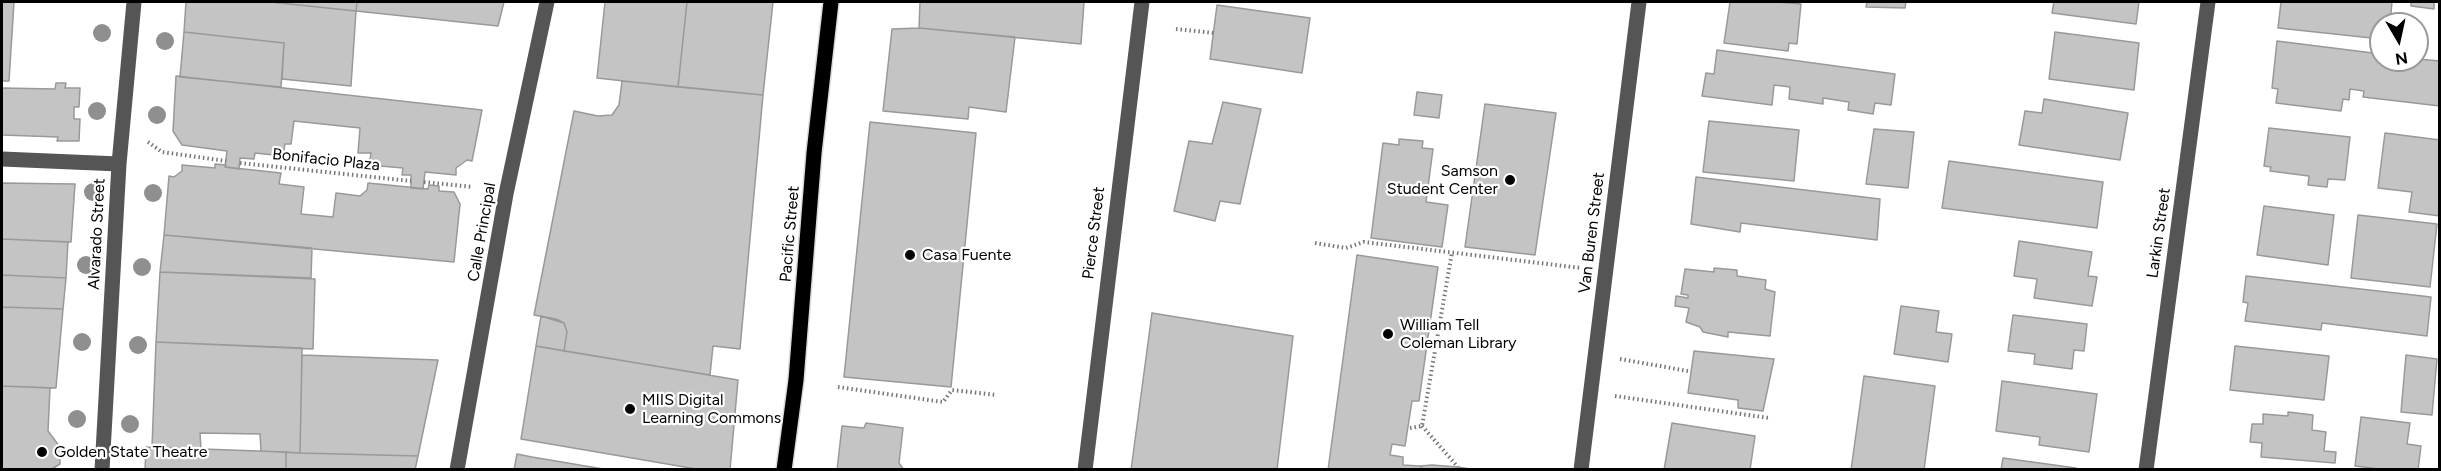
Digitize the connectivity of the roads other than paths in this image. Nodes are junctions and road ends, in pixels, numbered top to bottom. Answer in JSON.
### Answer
{"nodes":[{"id":1,"x":134,"y":2,"type":"edge"},
{"id":2,"x":547,"y":2,"type":"edge"},
{"id":3,"x":831,"y":2,"type":"edge"},
{"id":4,"x":1142,"y":2,"type":"edge"},
{"id":5,"x":1639,"y":2,"type":"edge"},
{"id":6,"x":2208,"y":2,"type":"edge"},
{"id":7,"x":2,"y":159,"type":"edge"},
{"id":8,"x":119,"y":164,"type":"junction"},
{"id":9,"x":102,"y":470,"type":"edge"},
{"id":10,"x":457,"y":470,"type":"edge"},
{"id":11,"x":784,"y":470,"type":"edge"},
{"id":12,"x":1085,"y":470,"type":"edge"},
{"id":13,"x":1581,"y":470,"type":"edge"},
{"id":14,"x":2146,"y":470,"type":"edge"}],
"edges":[{"from":1,"to":8,"type":"street","name":"Alvarado Street"},
{"from":2,"to":10,"type":"street","name":"Calle Principal"},
{"from":3,"to":11,"type":"main road","name":"Pacific Street"},
{"from":4,"to":12,"type":"street","name":"Pierce Street"},
{"from":5,"to":13,"type":"street","name":"Van Buren Street"},
{"from":6,"to":14,"type":"street","name":"Larkin Street"},
{"from":7,"to":8,"type":"street"},
{"from":8,"to":9,"type":"street","name":"Alvarado Street"}]}
